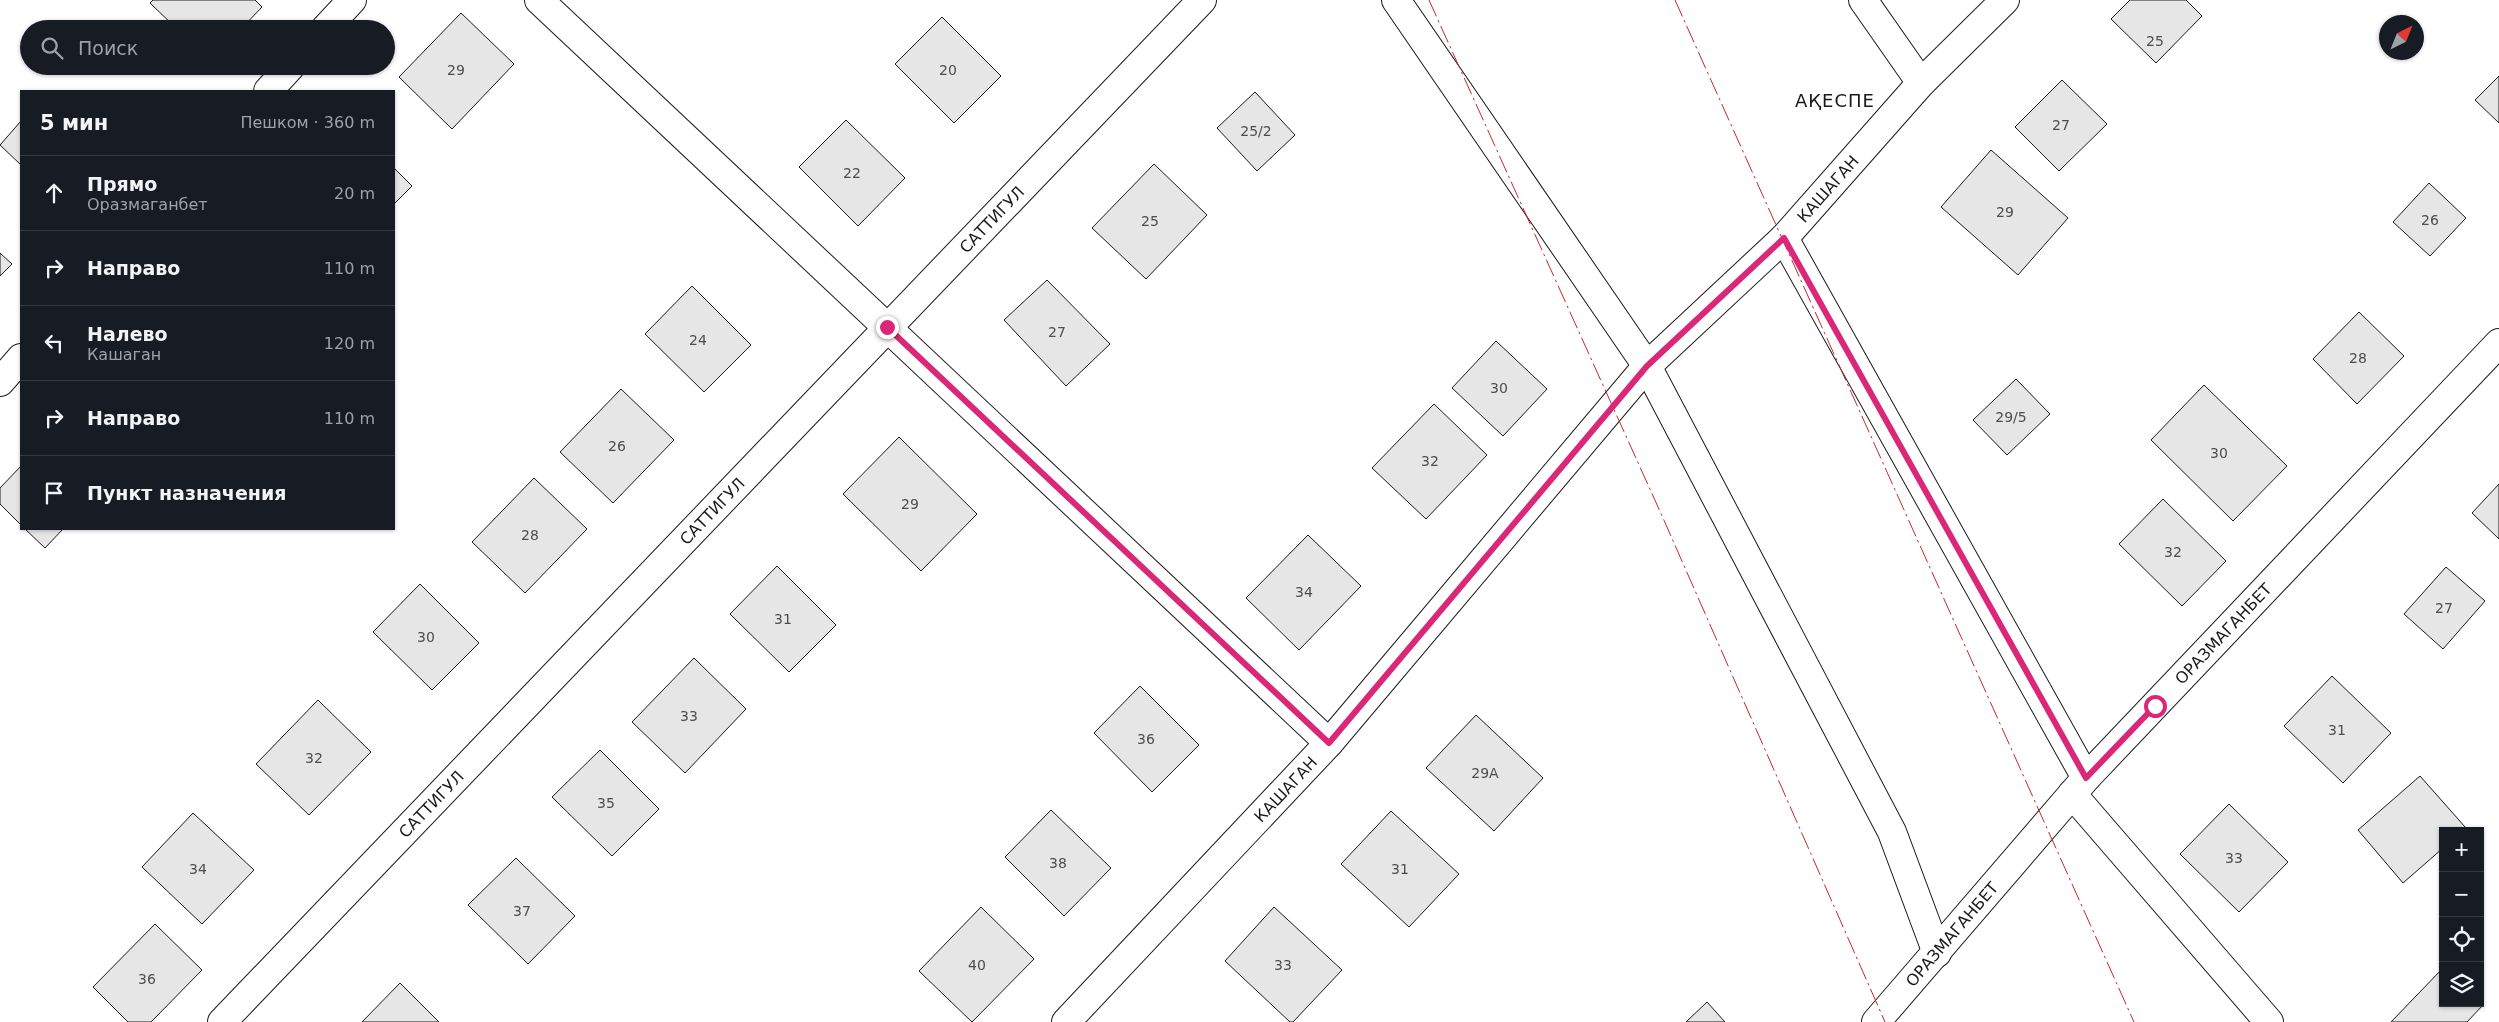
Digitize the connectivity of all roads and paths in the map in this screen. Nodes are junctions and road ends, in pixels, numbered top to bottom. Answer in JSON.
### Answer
{"nodes":[{"id":1,"x":352,"y":0,"type":"edge"},
{"id":2,"x":539,"y":0,"type":"edge"},
{"id":3,"x":1202,"y":0,"type":"edge"},
{"id":4,"x":1396,"y":0,"type":"edge"},
{"id":5,"x":1863,"y":0,"type":"edge"},
{"id":6,"x":2006,"y":0,"type":"edge"},
{"id":7,"x":333,"y":20,"type":"edge"},
{"id":8,"x":283,"y":75,"type":"edge"},
{"id":9,"x":1921,"y":83,"type":"junction"},
{"id":10,"x":269,"y":90,"type":"edge"},
{"id":11,"x":1784,"y":238,"type":"junction"},
{"id":12,"x":887,"y":327,"type":"junction"},
{"id":13,"x":2499,"y":343,"type":"edge"},
{"id":14,"x":20,"y":359,"type":"edge"},
{"id":15,"x":1647,"y":366,"type":"junction"},
{"id":16,"x":0,"y":382,"type":"edge"},
{"id":17,"x":1329,"y":743,"type":"junction"},
{"id":18,"x":2079,"y":786,"type":"junction"},
{"id":19,"x":1937,"y":953,"type":"junction"},
{"id":20,"x":222,"y":1022,"type":"edge"},
{"id":21,"x":1066,"y":1022,"type":"edge"},
{"id":22,"x":1876,"y":1022,"type":"edge"},
{"id":23,"x":2269,"y":1022,"type":"edge"}],
"edges":[{"from":1,"to":7,"type":"street"},
{"from":2,"to":12,"type":"street"},
{"from":3,"to":12,"type":"street","name":"САТТИГУЛ"},
{"from":4,"to":15,"type":"street"},
{"from":5,"to":9,"type":"street"},
{"from":6,"to":9,"type":"street","name":"КАШАГАН"},
{"from":8,"to":10,"type":"street"},
{"from":9,"to":11,"type":"street","name":"КАШАГАН"},
{"from":11,"to":15,"type":"street","name":"КАШАГАН"},
{"from":11,"to":18,"type":"street"},
{"from":12,"to":17,"type":"street"},
{"from":12,"to":20,"type":"street","name":"САТТИГУЛ"},
{"from":13,"to":18,"type":"street","name":"ОРАЗМАГАНБЕТ"},
{"from":14,"to":16,"type":"street"},
{"from":15,"to":17,"type":"street","name":"КАШАГАН"},
{"from":15,"to":19,"type":"street"},
{"from":17,"to":21,"type":"street","name":"КАШАГАН"},
{"from":18,"to":19,"type":"street","name":"ОРАЗМАГАНБЕТ"},
{"from":18,"to":23,"type":"street"},
{"from":19,"to":22,"type":"street","name":"ОРАЗМАГАНБЕТ"}]}
